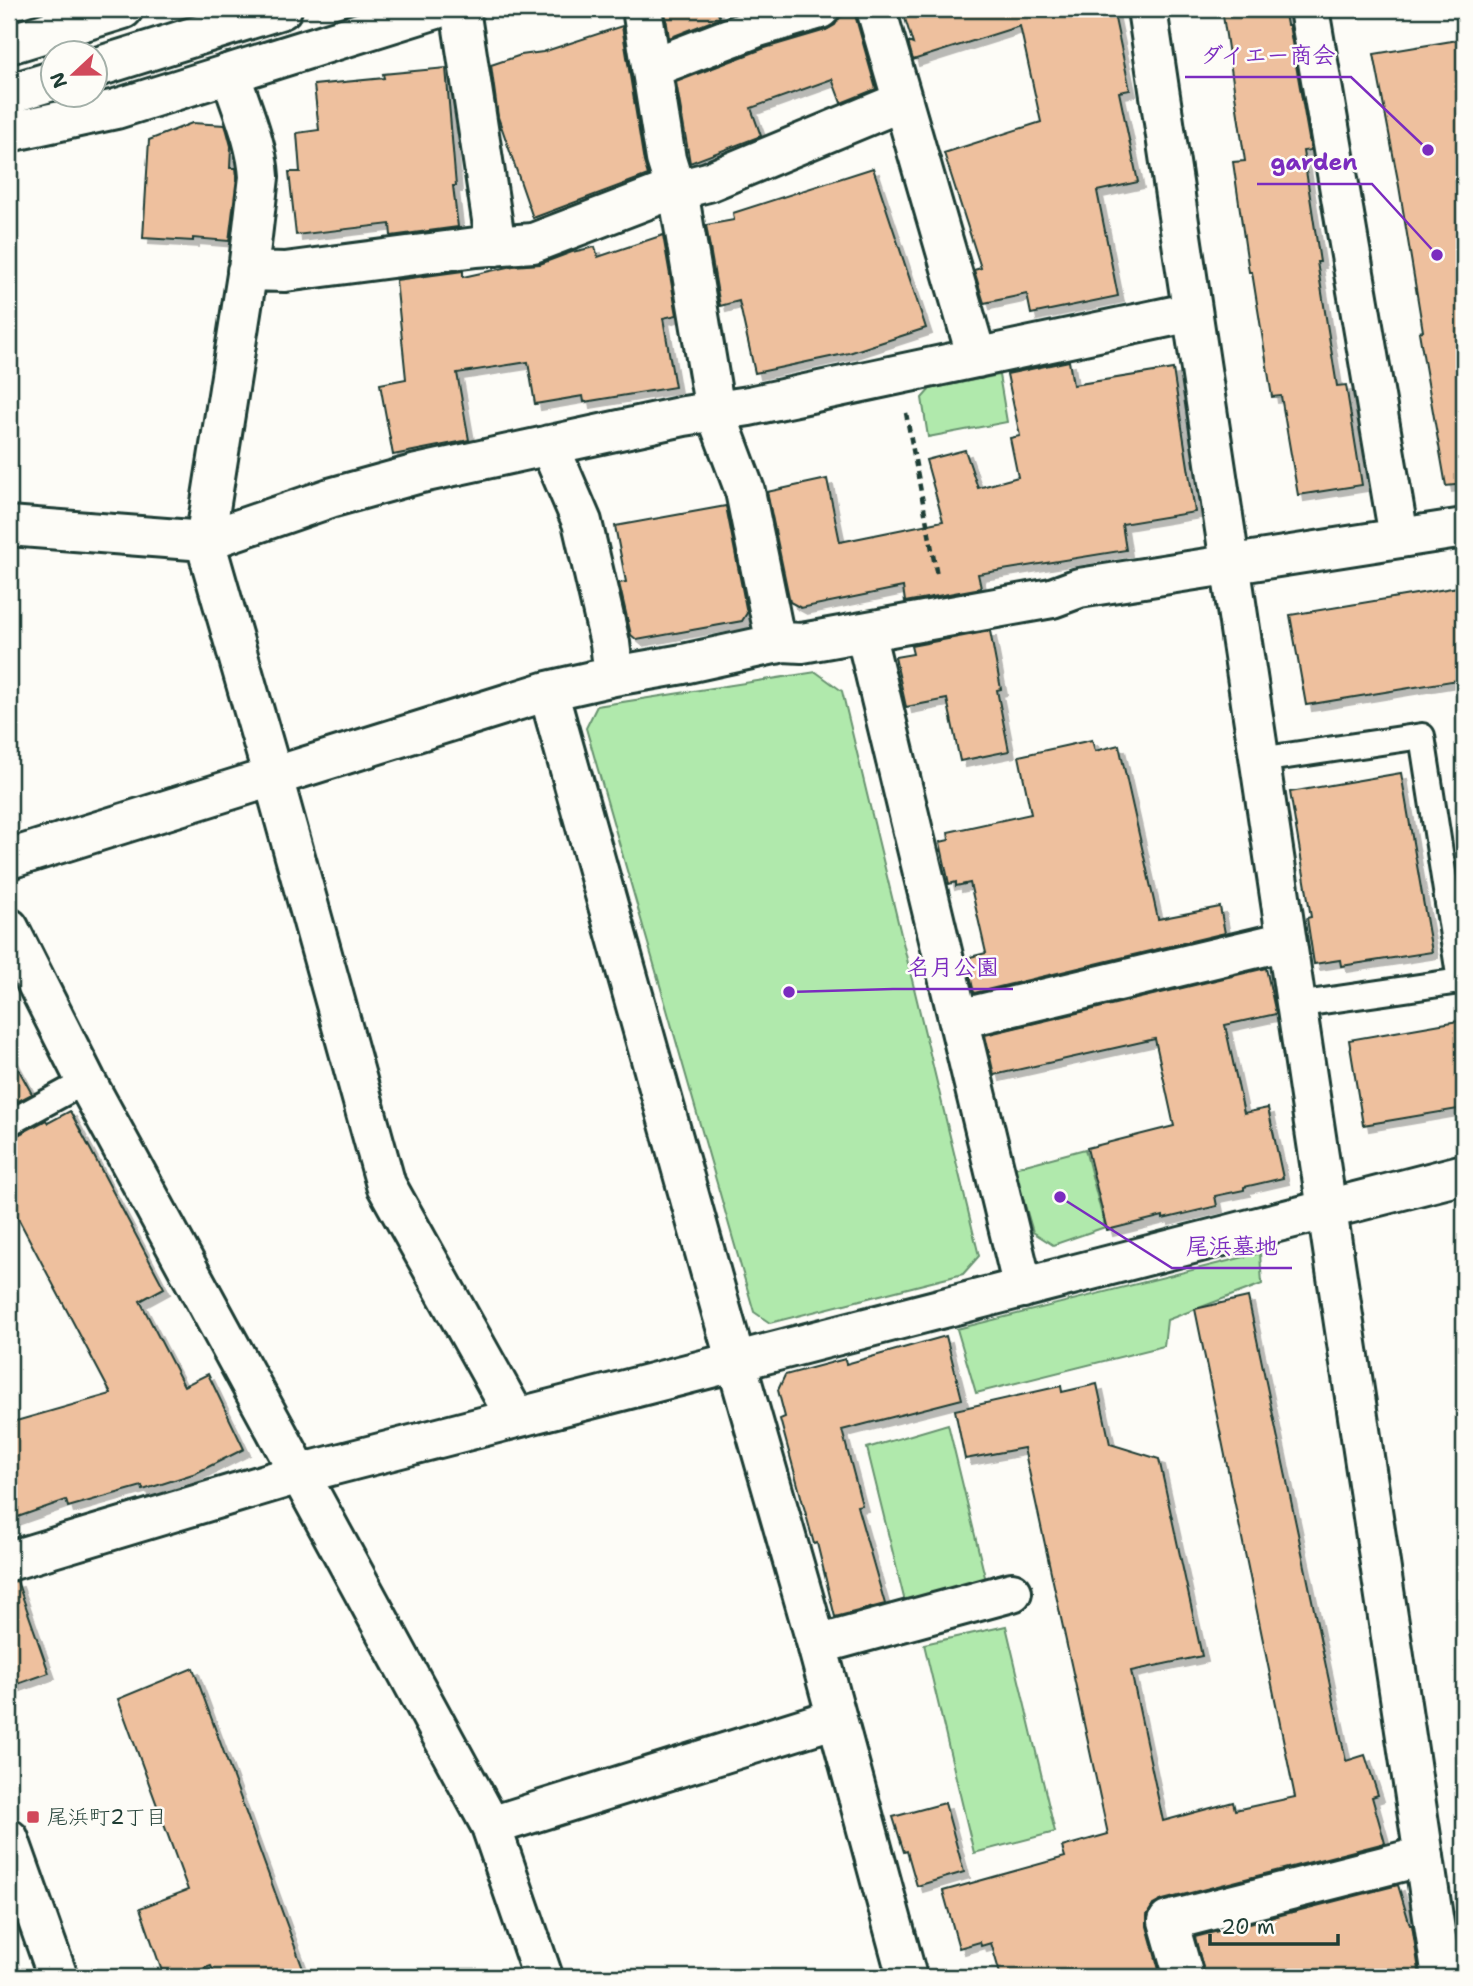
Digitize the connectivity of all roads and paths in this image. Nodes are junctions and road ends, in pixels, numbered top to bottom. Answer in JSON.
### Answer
{"nodes":[{"id":1,"x":124,"y":9,"type":"edge"},
{"id":2,"x":282,"y":9,"type":"edge"},
{"id":3,"x":436,"y":9,"type":"edge"},
{"id":4,"x":460,"y":9,"type":"edge"},
{"id":5,"x":642,"y":9,"type":"edge"},
{"id":6,"x":820,"y":9,"type":"edge"},
{"id":7,"x":876,"y":9,"type":"edge"},
{"id":8,"x":1147,"y":9,"type":"edge"},
{"id":9,"x":1309,"y":9,"type":"edge"},
{"id":10,"x":9,"y":44,"type":"edge"},
{"id":11,"x":108,"y":64,"type":"edge"},
{"id":12,"x":651,"y":68,"type":"junction"},
{"id":13,"x":230,"y":73,"type":"junction"},
{"id":14,"x":38,"y":85,"type":"edge"},
{"id":15,"x":9,"y":94,"type":"edge"},
{"id":16,"x":903,"y":102,"type":"junction"},
{"id":17,"x":9,"y":132,"type":"edge"},
{"id":18,"x":676,"y":190,"type":"junction"},
{"id":19,"x":496,"y":246,"type":"junction"},
{"id":20,"x":247,"y":271,"type":"junction"},
{"id":21,"x":1192,"y":312,"type":"junction"},
{"id":22,"x":976,"y":358,"type":"junction"},
{"id":23,"x":899,"y":374,"type":"junction"},
{"id":24,"x":715,"y":411,"type":"junction"},
{"id":25,"x":549,"y":445,"type":"junction"},
{"id":26,"x":9,"y":526,"type":"edge"},
{"id":27,"x":1464,"y":528,"type":"edge"},
{"id":28,"x":1399,"y":537,"type":"junction"},
{"id":29,"x":205,"y":541,"type":"junction"},
{"id":30,"x":1229,"y":563,"type":"junction"},
{"id":31,"x":937,"y":576,"type":"dead end"},
{"id":32,"x":865,"y":632,"type":"junction"},
{"id":33,"x":776,"y":644,"type":"junction"},
{"id":34,"x":614,"y":676,"type":"junction"},
{"id":35,"x":548,"y":691,"type":"junction"},
{"id":36,"x":1259,"y":760,"type":"junction"},
{"id":37,"x":273,"y":777,"type":"junction"},
{"id":38,"x":9,"y":859,"type":"edge"},
{"id":39,"x":9,"y":928,"type":"edge"},
{"id":40,"x":1286,"y":942,"type":"junction"},
{"id":41,"x":1296,"y":1005,"type":"junction"},
{"id":42,"x":959,"y":1019,"type":"junction"},
{"id":43,"x":86,"y":1081,"type":"junction"},
{"id":44,"x":9,"y":1123,"type":"edge"},
{"id":45,"x":1464,"y":1174,"type":"edge"},
{"id":46,"x":1326,"y":1210,"type":"junction"},
{"id":47,"x":1023,"y":1288,"type":"junction"},
{"id":48,"x":736,"y":1362,"type":"junction"},
{"id":49,"x":516,"y":1418,"type":"junction"},
{"id":50,"x":299,"y":1474,"type":"junction"},
{"id":51,"x":9,"y":1561,"type":"edge"},
{"id":52,"x":1012,"y":1592,"type":"dead end"},
{"id":53,"x":817,"y":1645,"type":"junction"},
{"id":54,"x":836,"y":1718,"type":"junction"},
{"id":55,"x":491,"y":1826,"type":"junction"},
{"id":56,"x":9,"y":1839,"type":"edge"},
{"id":57,"x":1424,"y":1856,"type":"junction"},
{"id":58,"x":58,"y":1977,"type":"edge"},
{"id":59,"x":543,"y":1977,"type":"edge"},
{"id":60,"x":908,"y":1977,"type":"edge"},
{"id":61,"x":1184,"y":1977,"type":"edge"},
{"id":62,"x":1443,"y":1977,"type":"edge"}],
"edges":[{"from":1,"to":10,"type":"street"},
{"from":2,"to":11,"type":"street"},
{"from":3,"to":13,"type":"street"},
{"from":4,"to":19,"type":"street"},
{"from":5,"to":12,"type":"street"},
{"from":6,"to":12,"type":"street"},
{"from":7,"to":16,"type":"street"},
{"from":8,"to":21,"type":"street"},
{"from":9,"to":28,"type":"street"},
{"from":12,"to":18,"type":"street"},
{"from":13,"to":17,"type":"street"},
{"from":13,"to":20,"type":"street"},
{"from":14,"to":15,"type":"street"},
{"from":16,"to":18,"type":"street"},
{"from":16,"to":22,"type":"street"},
{"from":18,"to":19,"type":"street"},
{"from":18,"to":24,"type":"street"},
{"from":19,"to":20,"type":"street"},
{"from":20,"to":29,"type":"street"},
{"from":21,"to":22,"type":"street"},
{"from":21,"to":30,"type":"street"},
{"from":22,"to":23,"type":"street"},
{"from":23,"to":24,"type":"street"},
{"from":23,"to":31,"type":"path"},
{"from":24,"to":25,"type":"street"},
{"from":24,"to":33,"type":"street"},
{"from":25,"to":29,"type":"street"},
{"from":25,"to":34,"type":"street"},
{"from":26,"to":29,"type":"street"},
{"from":27,"to":28,"type":"street"},
{"from":28,"to":30,"type":"street"},
{"from":29,"to":37,"type":"street"},
{"from":30,"to":32,"type":"street"},
{"from":30,"to":36,"type":"street"},
{"from":32,"to":33,"type":"street"},
{"from":32,"to":42,"type":"street"},
{"from":33,"to":34,"type":"street"},
{"from":34,"to":35,"type":"street"},
{"from":35,"to":37,"type":"street"},
{"from":35,"to":48,"type":"street"},
{"from":36,"to":40,"type":"street"},
{"from":36,"to":41,"type":"lane"},
{"from":37,"to":38,"type":"street"},
{"from":37,"to":49,"type":"street"},
{"from":39,"to":43,"type":"street"},
{"from":40,"to":41,"type":"street"},
{"from":40,"to":42,"type":"street"},
{"from":41,"to":46,"type":"street"},
{"from":42,"to":47,"type":"street"},
{"from":43,"to":44,"type":"lane"},
{"from":43,"to":50,"type":"street"},
{"from":45,"to":46,"type":"street"},
{"from":46,"to":47,"type":"street"},
{"from":46,"to":57,"type":"street"},
{"from":47,"to":48,"type":"street"},
{"from":48,"to":49,"type":"street"},
{"from":48,"to":53,"type":"street"},
{"from":49,"to":50,"type":"street"},
{"from":50,"to":51,"type":"street"},
{"from":50,"to":55,"type":"street"},
{"from":52,"to":53,"type":"street"},
{"from":53,"to":54,"type":"street"},
{"from":54,"to":55,"type":"street"},
{"from":54,"to":60,"type":"street"},
{"from":55,"to":59,"type":"street"},
{"from":56,"to":58,"type":"street"},
{"from":57,"to":61,"type":"street"},
{"from":57,"to":62,"type":"street"}]}
